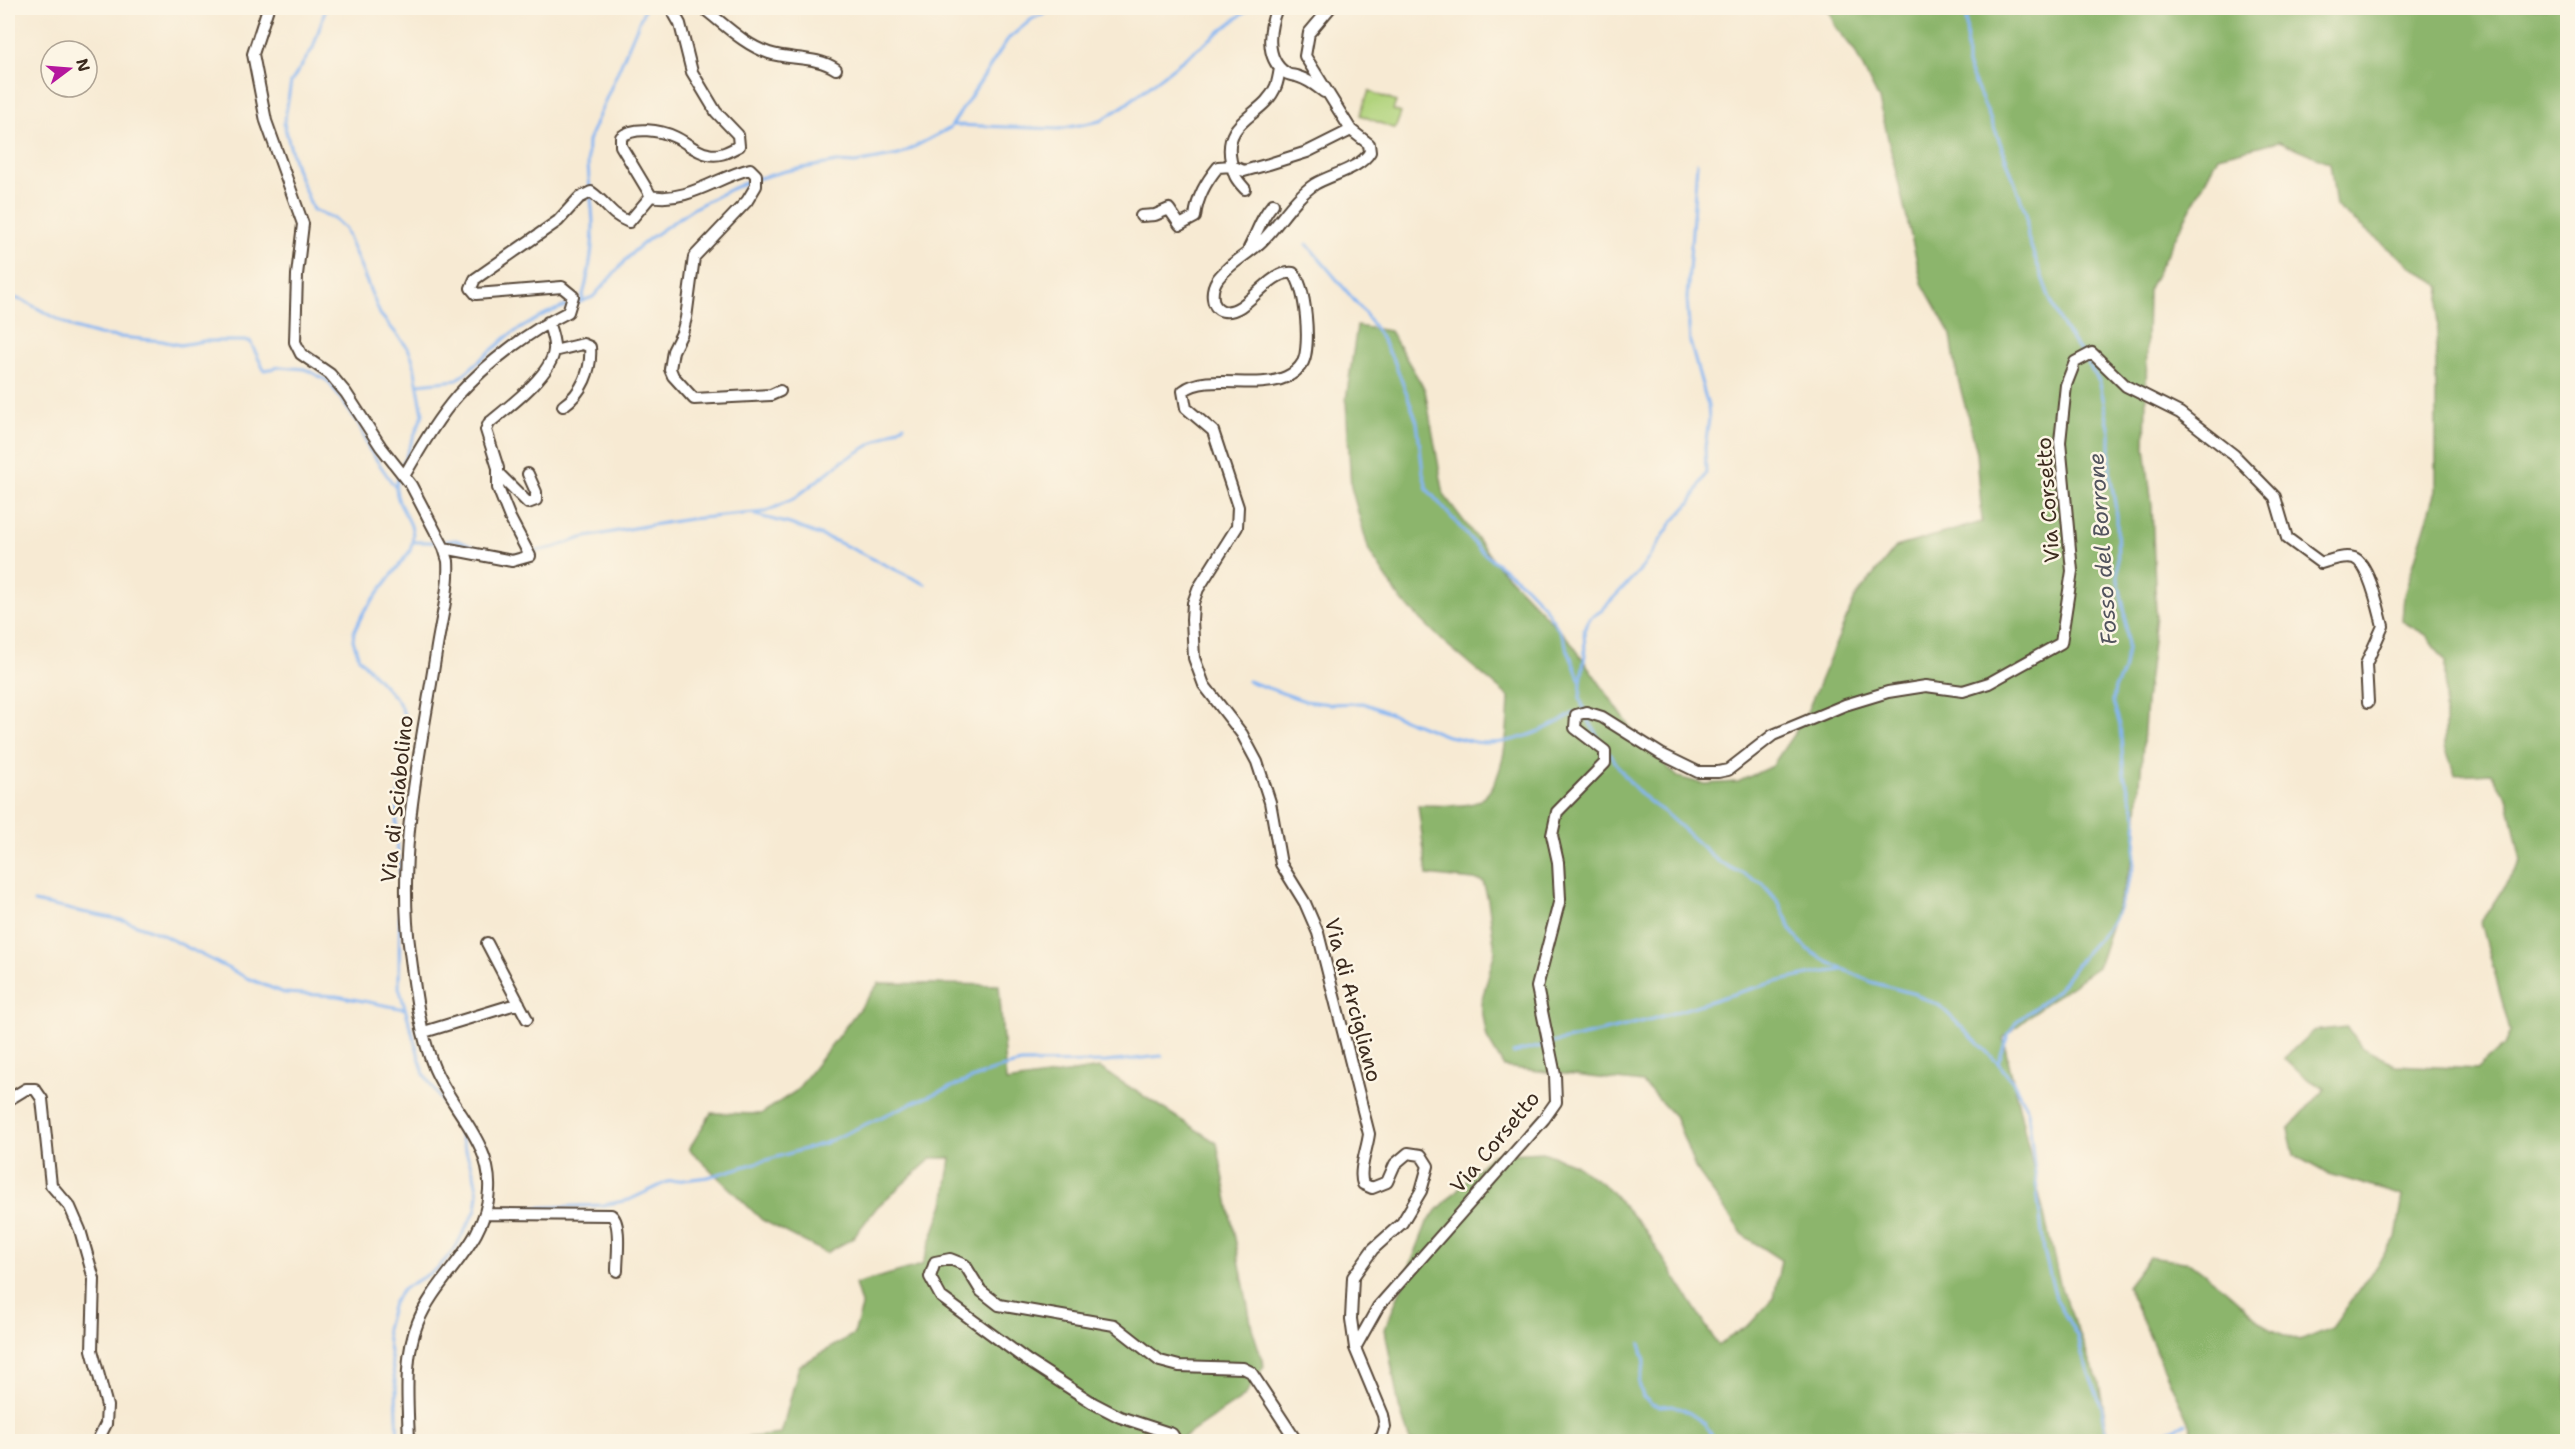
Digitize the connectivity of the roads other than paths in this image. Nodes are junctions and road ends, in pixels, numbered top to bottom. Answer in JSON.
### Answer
{"nodes":[{"id":1,"x":268,"y":8,"type":"edge"},
{"id":2,"x":671,"y":8,"type":"edge"},
{"id":3,"x":703,"y":8,"type":"edge"},
{"id":4,"x":1277,"y":8,"type":"edge"},
{"id":5,"x":1330,"y":8,"type":"edge"},
{"id":6,"x":1280,"y":68,"type":"junction"},
{"id":7,"x":836,"y":69,"type":"dead end"},
{"id":8,"x":1331,"y":98,"type":"junction"},
{"id":9,"x":1351,"y":130,"type":"junction"},
{"id":10,"x":1232,"y":166,"type":"junction"},
{"id":11,"x":1245,"y":189,"type":"dead end"},
{"id":12,"x":651,"y":196,"type":"junction"},
{"id":13,"x":1273,"y":204,"type":"dead end"},
{"id":14,"x":1141,"y":216,"type":"dead end"},
{"id":15,"x":1244,"y":256,"type":"junction"},
{"id":16,"x":548,"y":322,"type":"junction"},
{"id":17,"x":554,"y":351,"type":"junction"},
{"id":18,"x":780,"y":391,"type":"dead end"},
{"id":19,"x":563,"y":406,"type":"dead end"},
{"id":20,"x":498,"y":473,"type":"junction"},
{"id":21,"x":528,"y":474,"type":"dead end"},
{"id":22,"x":405,"y":476,"type":"junction"},
{"id":23,"x":444,"y":548,"type":"junction"},
{"id":24,"x":2368,"y":702,"type":"dead end"},
{"id":25,"x":487,"y":943,"type":"dead end"},
{"id":26,"x":519,"y":1003,"type":"junction"},
{"id":27,"x":527,"y":1019,"type":"dead end"},
{"id":28,"x":424,"y":1032,"type":"junction"},
{"id":29,"x":8,"y":1100,"type":"edge"},
{"id":30,"x":486,"y":1214,"type":"junction"},
{"id":31,"x":617,"y":1271,"type":"dead end"},
{"id":32,"x":1356,"y":1348,"type":"junction"},
{"id":33,"x":97,"y":1442,"type":"edge"},
{"id":34,"x":409,"y":1442,"type":"edge"},
{"id":35,"x":1177,"y":1442,"type":"edge"},
{"id":36,"x":1297,"y":1442,"type":"edge"},
{"id":37,"x":1376,"y":1442,"type":"edge"}],
"edges":[{"from":1,"to":22,"type":"street","name":"Via di Sciabolino"},
{"from":2,"to":12,"type":"street"},
{"from":3,"to":7,"type":"street"},
{"from":4,"to":6,"type":"street"},
{"from":5,"to":8,"type":"street"},
{"from":6,"to":8,"type":"street"},
{"from":6,"to":10,"type":"street"},
{"from":8,"to":9,"type":"street"},
{"from":9,"to":10,"type":"street"},
{"from":9,"to":15,"type":"street","name":"Via di Arcigliano"},
{"from":10,"to":11,"type":"street"},
{"from":10,"to":14,"type":"street"},
{"from":12,"to":16,"type":"street"},
{"from":12,"to":18,"type":"street"},
{"from":13,"to":15,"type":"street"},
{"from":15,"to":32,"type":"street","name":"Via di Arcigliano"},
{"from":16,"to":17,"type":"street"},
{"from":16,"to":22,"type":"street"},
{"from":17,"to":19,"type":"street"},
{"from":17,"to":20,"type":"street"},
{"from":20,"to":21,"type":"street"},
{"from":20,"to":23,"type":"street"},
{"from":22,"to":23,"type":"street","name":"Via di Sciabolino"},
{"from":23,"to":28,"type":"street","name":"Via di Sciabolino"},
{"from":24,"to":32,"type":"street","name":"Via Corsetto"},
{"from":25,"to":26,"type":"street"},
{"from":26,"to":27,"type":"street"},
{"from":26,"to":28,"type":"street"},
{"from":28,"to":30,"type":"street","name":"Via di Sciabolino"},
{"from":29,"to":33,"type":"street"},
{"from":30,"to":31,"type":"street"},
{"from":30,"to":34,"type":"street","name":"Via di Sciabolino"},
{"from":32,"to":37,"type":"street","name":"Via di Arcigliano"},
{"from":35,"to":36,"type":"street"}]}
